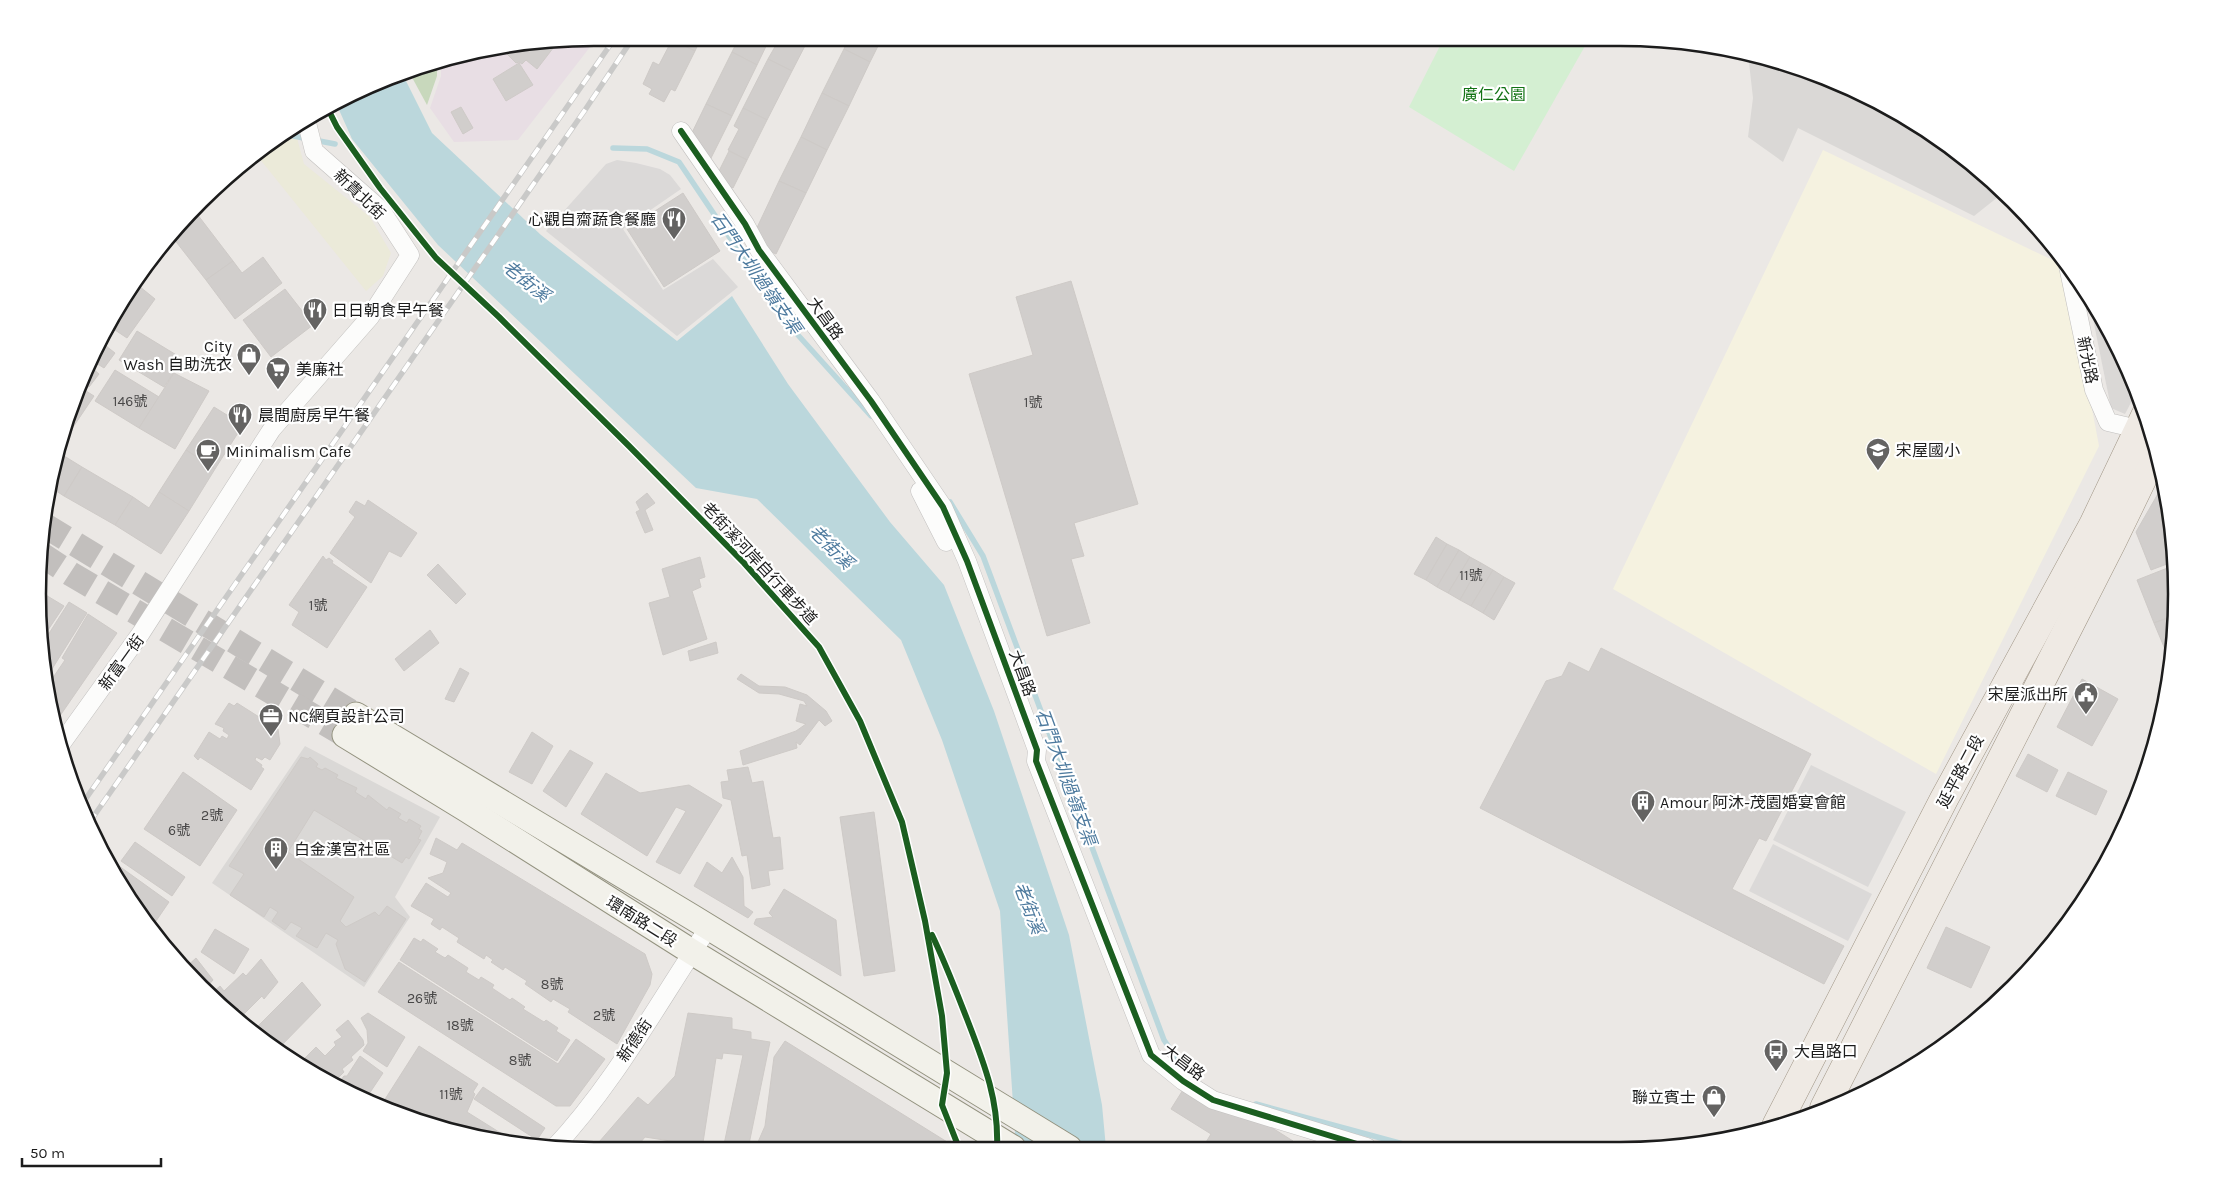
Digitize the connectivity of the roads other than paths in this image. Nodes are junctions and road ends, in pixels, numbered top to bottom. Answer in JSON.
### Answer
{"nodes":[{"id":1,"x":308,"y":128,"type":"edge"},
{"id":2,"x":680,"y":131,"type":"dead end"},
{"id":3,"x":2072,"y":286,"type":"edge"},
{"id":4,"x":370,"y":317,"type":"joint"},
{"id":5,"x":2142,"y":427,"type":"edge"},
{"id":6,"x":2143,"y":431,"type":"edge"},
{"id":7,"x":2151,"y":461,"type":"edge"},
{"id":8,"x":350,"y":725,"type":"tunnel mouth"},
{"id":9,"x":66,"y":738,"type":"edge"},
{"id":10,"x":472,"y":799,"type":"junction"},
{"id":11,"x":709,"y":927,"type":"junction"},
{"id":12,"x":692,"y":952,"type":"junction"},
{"id":13,"x":1828,"y":1101,"type":"edge"},
{"id":14,"x":1780,"y":1118,"type":"edge"},
{"id":15,"x":560,"y":1141,"type":"edge"},
{"id":16,"x":1003,"y":1142,"type":"edge"},
{"id":17,"x":1059,"y":1142,"type":"edge"},
{"id":18,"x":1351,"y":1142,"type":"edge"}],
"edges":[{"from":1,"to":4,"type":"street","name":"新貴北街"},
{"from":2,"to":18,"type":"street","name":"大昌路"},
{"from":3,"to":5,"type":"street","name":"新光路"},
{"from":4,"to":9,"type":"street","name":"新富一街"},
{"from":6,"to":14,"type":"main road","name":"延平路二段"},
{"from":7,"to":13,"type":"main road","name":"延平路二段"},
{"from":8,"to":10,"type":"main road","name":"環南路二段"},
{"from":10,"to":11,"type":"main road","name":"環南路二段"},
{"from":10,"to":12,"type":"main road","name":"環南路二段"},
{"from":11,"to":12,"type":"street","name":"新德街"},
{"from":11,"to":17,"type":"main road","name":"環南路二段"},
{"from":12,"to":15,"type":"street","name":"新德街"},
{"from":12,"to":16,"type":"main road","name":"環南路二段"}]}
